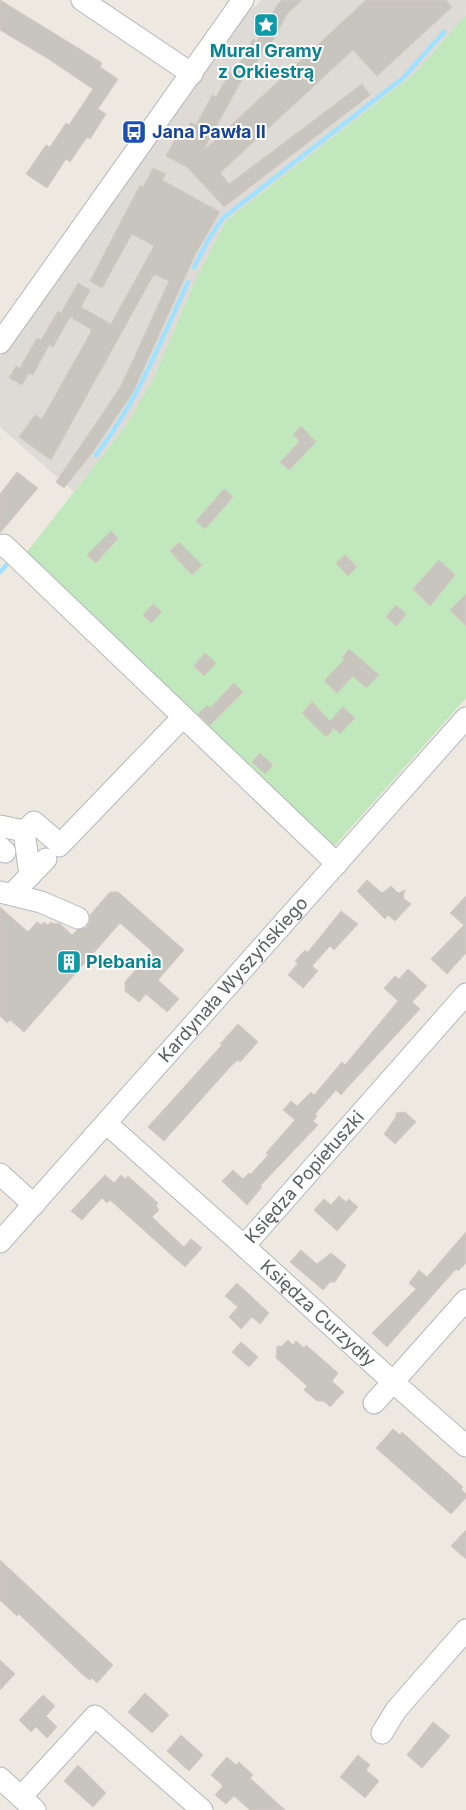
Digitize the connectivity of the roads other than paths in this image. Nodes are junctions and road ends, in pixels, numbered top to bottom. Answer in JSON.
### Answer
{"nodes":[{"id":1,"x":82,"y":0,"type":"edge"},
{"id":2,"x":243,"y":0,"type":"edge"},
{"id":3,"x":192,"y":74,"type":"junction"},
{"id":4,"x":7,"y":318,"type":"edge"},
{"id":5,"x":0,"y":343,"type":"edge"},
{"id":6,"x":0,"y":546,"type":"edge"},
{"id":7,"x":182,"y":718,"type":"junction"},
{"id":8,"x":466,"y":718,"type":"edge"},
{"id":9,"x":0,"y":826,"type":"edge"},
{"id":10,"x":24,"y":831,"type":"junction"},
{"id":11,"x":54,"y":848,"type":"junction"},
{"id":12,"x":4,"y":857,"type":"edge"},
{"id":13,"x":337,"y":864,"type":"junction"},
{"id":14,"x":30,"y":876,"type":"junction"},
{"id":15,"x":6,"y":893,"type":"edge"},
{"id":16,"x":78,"y":918,"type":"dead end"},
{"id":17,"x":466,"y":994,"type":"edge"},
{"id":18,"x":106,"y":1124,"type":"junction"},
{"id":19,"x":0,"y":1174,"type":"edge"},
{"id":20,"x":34,"y":1205,"type":"junction"},
{"id":21,"x":0,"y":1242,"type":"edge"},
{"id":22,"x":244,"y":1246,"type":"junction"},
{"id":23,"x":466,"y":1300,"type":"edge"},
{"id":24,"x":393,"y":1382,"type":"junction"},
{"id":25,"x":374,"y":1403,"type":"dead end"},
{"id":26,"x":466,"y":1446,"type":"edge"},
{"id":27,"x":466,"y":1630,"type":"edge"},
{"id":28,"x":382,"y":1733,"type":"dead end"},
{"id":29,"x":0,"y":1778,"type":"edge"},
{"id":30,"x":28,"y":1803,"type":"edge"},
{"id":31,"x":202,"y":1810,"type":"edge"}],
"edges":[{"from":1,"to":3,"type":"street"},
{"from":2,"to":3,"type":"street"},
{"from":3,"to":4,"type":"street"},
{"from":4,"to":5,"type":"street"},
{"from":6,"to":7,"type":"street"},
{"from":7,"to":11,"type":"street"},
{"from":7,"to":13,"type":"street"},
{"from":8,"to":13,"type":"street","name":"Kardynała Wyszyńskiego"},
{"from":9,"to":10,"type":"street"},
{"from":10,"to":11,"type":"street"},
{"from":10,"to":14,"type":"street"},
{"from":11,"to":14,"type":"street"},
{"from":12,"to":15,"type":"street"},
{"from":13,"to":18,"type":"street","name":"Kardynała Wyszyńskiego"},
{"from":14,"to":15,"type":"street"},
{"from":15,"to":16,"type":"street"},
{"from":17,"to":22,"type":"street","name":"Księdza Popiełuszki"},
{"from":18,"to":20,"type":"street","name":"Kardynała Wyszyńskiego"},
{"from":18,"to":22,"type":"street","name":"Księdza Popiełuszki"},
{"from":19,"to":20,"type":"street"},
{"from":20,"to":21,"type":"street","name":"Kardynała Wyszyńskiego"},
{"from":22,"to":24,"type":"street","name":"Księdza Curzydły"},
{"from":23,"to":24,"type":"street"},
{"from":24,"to":25,"type":"street"},
{"from":24,"to":26,"type":"street","name":"Księdza Curzydły"},
{"from":27,"to":28,"type":"street"},
{"from":29,"to":30,"type":"street"},
{"from":30,"to":31,"type":"street"}]}
